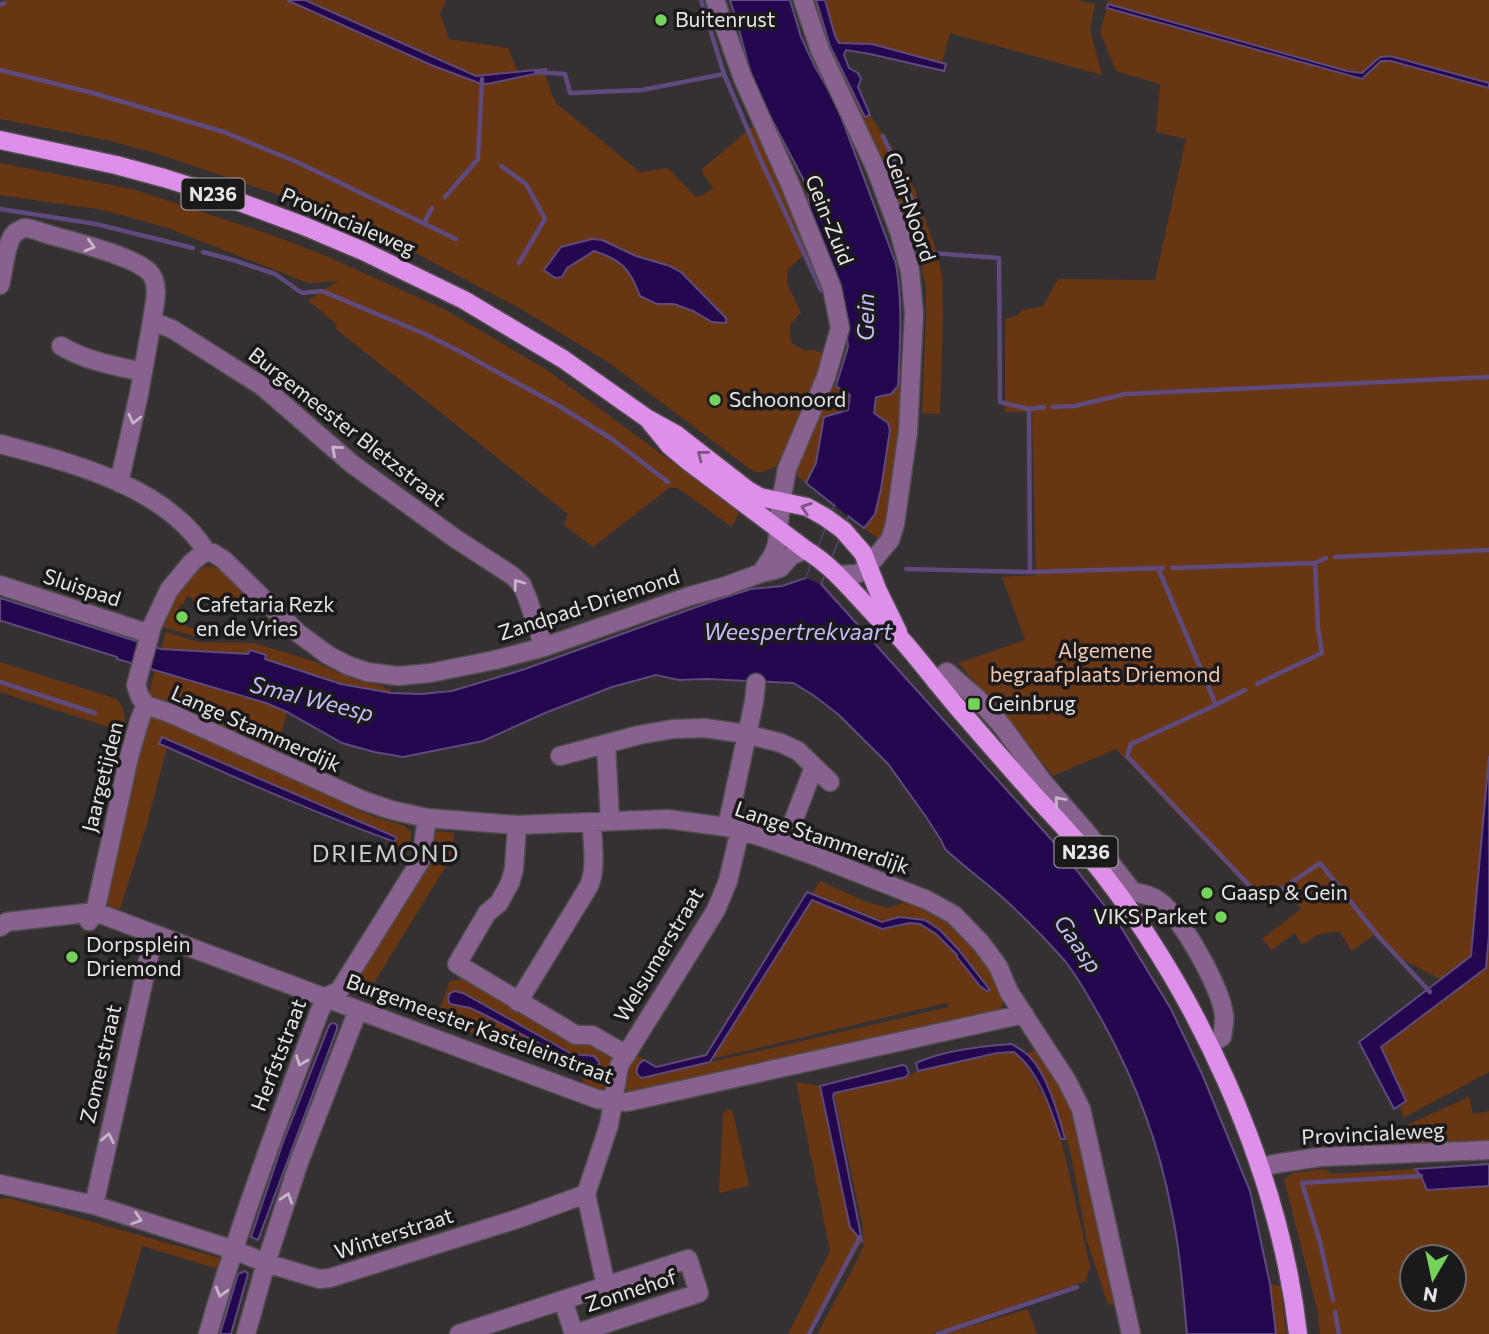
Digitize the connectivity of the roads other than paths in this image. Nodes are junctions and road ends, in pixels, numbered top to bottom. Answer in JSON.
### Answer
{"nodes":[{"id":1,"x":715,"y":0,"type":"edge"},
{"id":2,"x":803,"y":0,"type":"edge"},
{"id":3,"x":0,"y":140,"type":"edge"},
{"id":4,"x":0,"y":285,"type":"edge"},
{"id":5,"x":152,"y":321,"type":"junction"},
{"id":6,"x":61,"y":346,"type":"dead end"},
{"id":7,"x":143,"y":372,"type":"junction"},
{"id":8,"x":648,"y":419,"type":"junction"},
{"id":9,"x":0,"y":444,"type":"edge"},
{"id":10,"x":119,"y":483,"type":"junction"},
{"id":11,"x":780,"y":502,"type":"junction"},
{"id":12,"x":778,"y":528,"type":"junction"},
{"id":13,"x":206,"y":551,"type":"junction"},
{"id":14,"x":822,"y":562,"type":"junction"},
{"id":15,"x":868,"y":567,"type":"junction"},
{"id":16,"x":761,"y":573,"type":"junction"},
{"id":17,"x":0,"y":585,"type":"edge"},
{"id":18,"x":148,"y":638,"type":"junction"},
{"id":19,"x":901,"y":639,"type":"junction"},
{"id":20,"x":544,"y":647,"type":"junction"},
{"id":21,"x":941,"y":677,"type":"junction"},
{"id":22,"x":756,"y":683,"type":"dead end"},
{"id":23,"x":146,"y":705,"type":"junction"},
{"id":24,"x":746,"y":733,"type":"junction"},
{"id":25,"x":606,"y":745,"type":"junction"},
{"id":26,"x":560,"y":757,"type":"dead end"},
{"id":27,"x":814,"y":767,"type":"junction"},
{"id":28,"x":831,"y":782,"type":"dead end"},
{"id":29,"x":427,"y":818,"type":"junction"},
{"id":30,"x":610,"y":821,"type":"junction"},
{"id":31,"x":592,"y":823,"type":"junction"},
{"id":32,"x":517,"y":825,"type":"junction"},
{"id":33,"x":733,"y":829,"type":"junction"},
{"id":34,"x":784,"y":845,"type":"junction"},
{"id":35,"x":91,"y":917,"type":"junction"},
{"id":36,"x":1,"y":932,"type":"edge"},
{"id":37,"x":148,"y":938,"type":"junction"},
{"id":38,"x":326,"y":997,"type":"junction"},
{"id":39,"x":518,"y":1002,"type":"junction"},
{"id":40,"x":358,"y":1010,"type":"junction"},
{"id":41,"x":1024,"y":1014,"type":"junction"},
{"id":42,"x":1209,"y":1044,"type":"junction"},
{"id":43,"x":625,"y":1054,"type":"junction"},
{"id":44,"x":612,"y":1101,"type":"junction"},
{"id":45,"x":1489,"y":1150,"type":"edge"},
{"id":46,"x":1260,"y":1168,"type":"junction"},
{"id":47,"x":0,"y":1184,"type":"edge"},
{"id":48,"x":586,"y":1194,"type":"junction"},
{"id":49,"x":94,"y":1205,"type":"junction"},
{"id":50,"x":234,"y":1250,"type":"junction"},
{"id":51,"x":266,"y":1263,"type":"junction"},
{"id":52,"x":606,"y":1286,"type":"junction"},
{"id":53,"x":563,"y":1300,"type":"junction"},
{"id":54,"x":208,"y":1334,"type":"edge"},
{"id":55,"x":246,"y":1334,"type":"edge"},
{"id":56,"x":459,"y":1334,"type":"edge"},
{"id":57,"x":1131,"y":1334,"type":"edge"},
{"id":58,"x":1298,"y":1334,"type":"edge"}],
"edges":[{"from":1,"to":11,"type":"street","name":"Gein-Zuid"},
{"from":2,"to":15,"type":"street","name":"Gein-Noord"},
{"from":3,"to":8,"type":"main road","name":"Provincialeweg","number":"N236"},
{"from":4,"to":5,"type":"street","one_way":true},
{"from":5,"to":7,"type":"street"},
{"from":20,"to":5,"type":"street","name":"Burgemeester Bletzstraat","one_way":true},
{"from":6,"to":7,"type":"street"},
{"from":7,"to":10,"type":"street","one_way":true},
{"from":11,"to":8,"type":"main road","name":"Provincialeweg","number":"N236","one_way":true},
{"from":8,"to":12,"type":"main road","name":"Provincialeweg","number":"N236"},
{"from":9,"to":10,"type":"street","name":"Zandpad-Driemond"},
{"from":10,"to":13,"type":"street","name":"Zandpad-Driemond"},
{"from":11,"to":12,"type":"street"},
{"from":15,"to":11,"type":"main road","name":"Provincialeweg","number":"N236","one_way":true},
{"from":12,"to":14,"type":"main road","name":"Provincialeweg","number":"N236"},
{"from":12,"to":16,"type":"street"},
{"from":13,"to":18,"type":"street","name":"Jaargetijden"},
{"from":13,"to":20,"type":"street","name":"Zandpad-Driemond"},
{"from":14,"to":15,"type":"street"},
{"from":14,"to":16,"type":"street","name":"Zandpad-Driemond"},
{"from":14,"to":19,"type":"main road","name":"Provincialeweg","number":"N236"},
{"from":15,"to":19,"type":"main road","name":"Provincialeweg","number":"N236"},
{"from":16,"to":20,"type":"street","name":"Zandpad-Driemond"},
{"from":17,"to":18,"type":"street","name":"Sluispad"},
{"from":18,"to":23,"type":"street","name":"Jaargetijden"},
{"from":19,"to":21,"type":"main road","name":"Provincialeweg","number":"N236"},
{"from":21,"to":42,"type":"main road","name":"Provincialeweg","number":"N236"},
{"from":42,"to":21,"type":"street","name":"Provincialeweg","one_way":true},
{"from":22,"to":24,"type":"street","name":"Welsumerstraat"},
{"from":23,"to":29,"type":"street","name":"Lange Stammerdijk"},
{"from":23,"to":35,"type":"street","name":"Jaargetijden"},
{"from":24,"to":25,"type":"street"},
{"from":24,"to":27,"type":"street"},
{"from":24,"to":33,"type":"street","name":"Welsumerstraat"},
{"from":25,"to":26,"type":"street"},
{"from":25,"to":30,"type":"street"},
{"from":27,"to":28,"type":"street"},
{"from":27,"to":34,"type":"street"},
{"from":29,"to":32,"type":"street","name":"Lange Stammerdijk"},
{"from":29,"to":38,"type":"street","name":"Herfststraat"},
{"from":30,"to":31,"type":"street","name":"Lange Stammerdijk"},
{"from":30,"to":33,"type":"street","name":"Lange Stammerdijk"},
{"from":31,"to":32,"type":"street","name":"Lange Stammerdijk"},
{"from":31,"to":39,"type":"street"},
{"from":32,"to":39,"type":"street"},
{"from":33,"to":34,"type":"street","name":"Lange Stammerdijk"},
{"from":33,"to":43,"type":"street","name":"Welsumerstraat"},
{"from":34,"to":41,"type":"street","name":"Lange Stammerdijk"},
{"from":35,"to":36,"type":"street"},
{"from":35,"to":37,"type":"street","name":"Burgemeester Kasteleinstraat"},
{"from":37,"to":38,"type":"street","name":"Burgemeester Kasteleinstraat"},
{"from":49,"to":37,"type":"street","name":"Zomerstraat","one_way":true},
{"from":38,"to":40,"type":"street","name":"Burgemeester Kasteleinstraat"},
{"from":38,"to":50,"type":"street","name":"Herfststraat","one_way":true},
{"from":39,"to":43,"type":"street"},
{"from":40,"to":44,"type":"street","name":"Burgemeester Kasteleinstraat"},
{"from":51,"to":40,"type":"street","one_way":true},
{"from":41,"to":44,"type":"street","name":"Burgemeester Kasteleinstraat"},
{"from":41,"to":57,"type":"street","name":"Lange Stammerdijk"},
{"from":42,"to":46,"type":"main road","name":"Provincialeweg","number":"N236"},
{"from":43,"to":44,"type":"street","name":"Welsumerstraat"},
{"from":44,"to":48,"type":"street"},
{"from":45,"to":46,"type":"street","name":"Provincialeweg"},
{"from":46,"to":58,"type":"main road","name":"Provincialeweg","number":"N236"},
{"from":47,"to":49,"type":"street","name":"Winterstraat"},
{"from":48,"to":51,"type":"street","name":"Winterstraat"},
{"from":48,"to":52,"type":"street","name":"Zonnehof"},
{"from":49,"to":50,"type":"street","name":"Winterstraat","one_way":true},
{"from":50,"to":51,"type":"street","name":"Winterstraat"},
{"from":50,"to":54,"type":"street","name":"Herfststraat","one_way":true},
{"from":51,"to":55,"type":"street"},
{"from":52,"to":53,"type":"street","name":"Zonnehof"},
{"from":52,"to":53,"type":"street","name":"Zonnehof"},
{"from":53,"to":56,"type":"street","name":"Zonnehof"}]}
